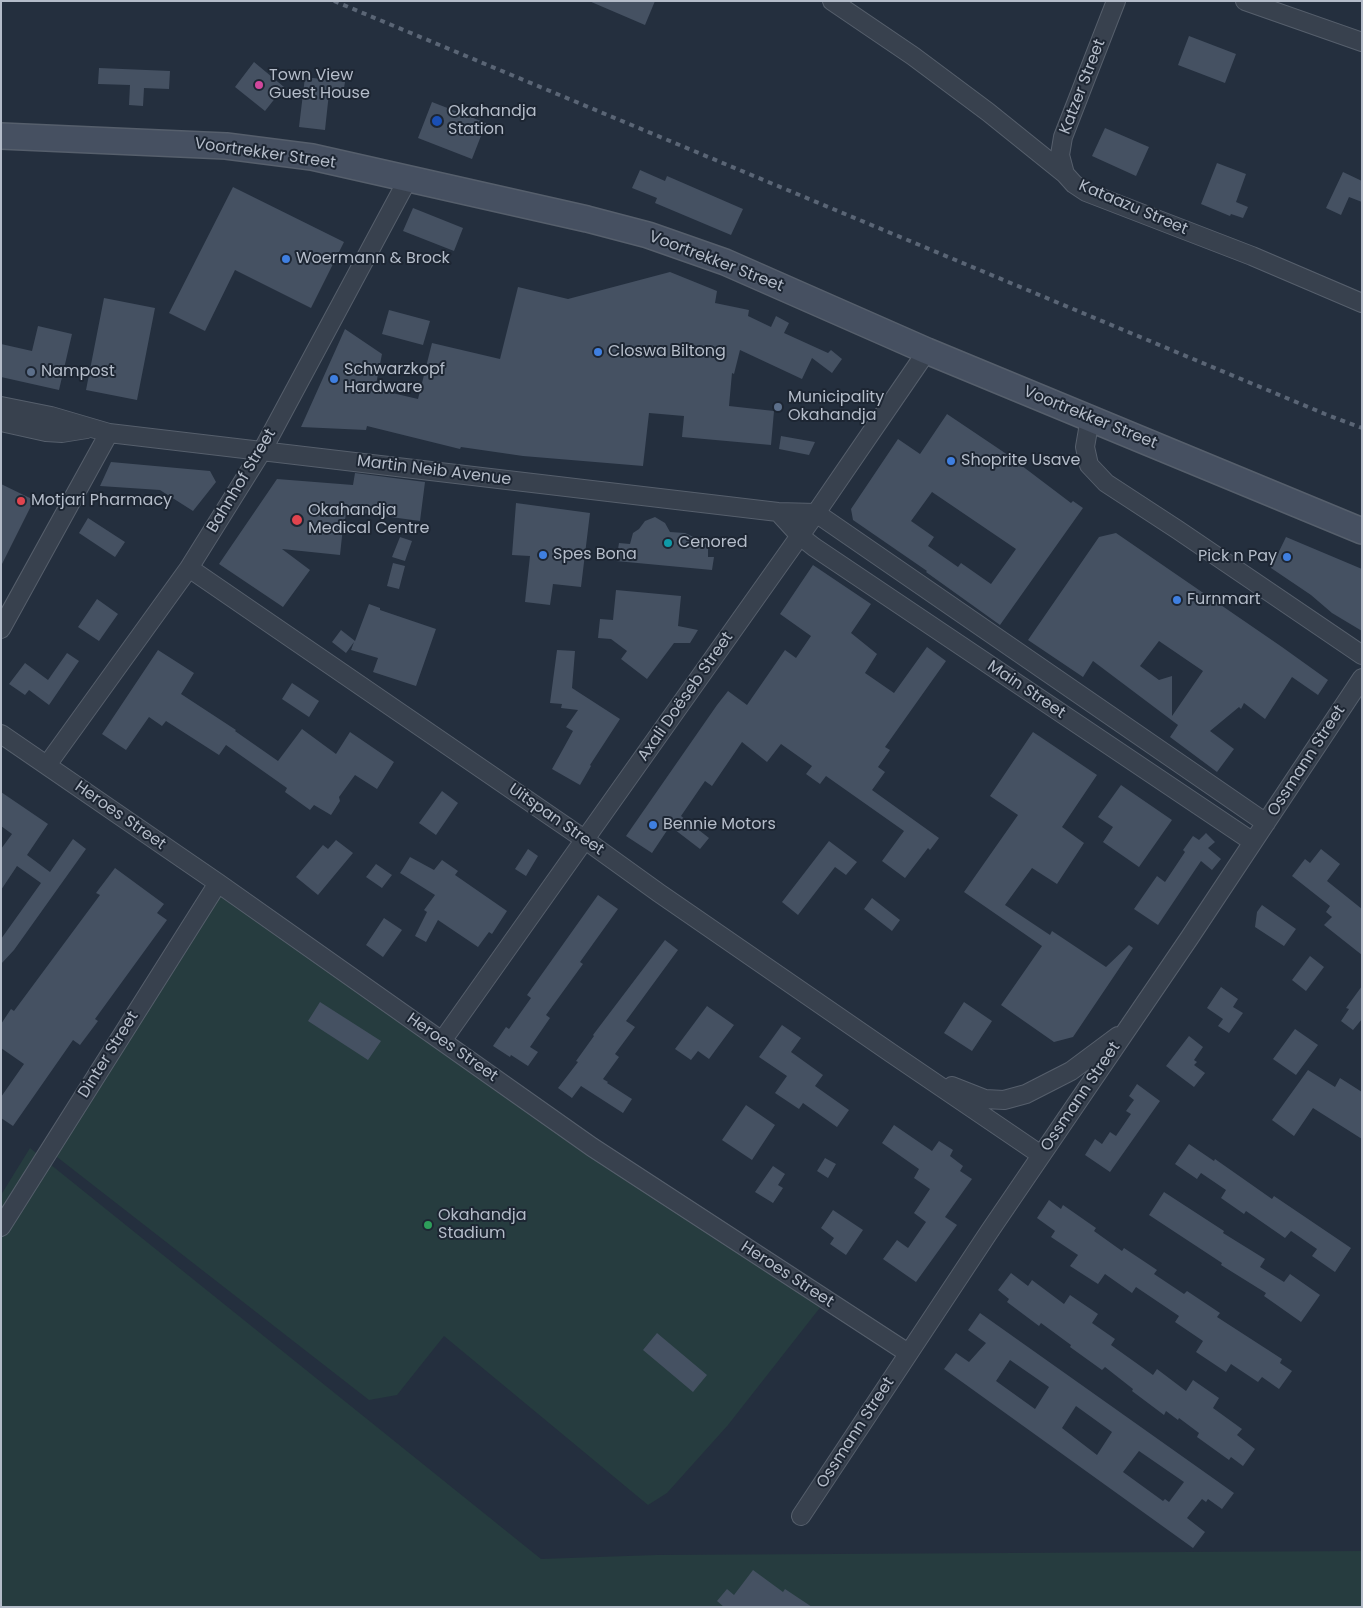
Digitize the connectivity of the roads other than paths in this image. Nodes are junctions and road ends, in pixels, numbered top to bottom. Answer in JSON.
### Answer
{"nodes":[{"id":1,"x":832,"y":1,"type":"edge"},
{"id":2,"x":1116,"y":1,"type":"edge"},
{"id":3,"x":1245,"y":1,"type":"edge"},
{"id":4,"x":1361,"y":38,"type":"edge"},
{"id":5,"x":1,"y":136,"type":"edge"},
{"id":6,"x":1064,"y":174,"type":"junction"},
{"id":7,"x":408,"y":180,"type":"junction"},
{"id":8,"x":1362,"y":303,"type":"edge"},
{"id":9,"x":927,"y":351,"type":"junction"},
{"id":10,"x":1,"y":406,"type":"edge"},
{"id":11,"x":1090,"y":418,"type":"junction"},
{"id":12,"x":1,"y":422,"type":"edge"},
{"id":13,"x":90,"y":428,"type":"junction"},
{"id":14,"x":110,"y":433,"type":"junction"},
{"id":15,"x":262,"y":451,"type":"junction"},
{"id":16,"x":778,"y":512,"type":"junction"},
{"id":17,"x":816,"y":513,"type":"junction"},
{"id":18,"x":1362,"y":531,"type":"edge"},
{"id":19,"x":800,"y":536,"type":"junction"},
{"id":20,"x":189,"y":568,"type":"junction"},
{"id":21,"x":1,"y":629,"type":"edge"},
{"id":22,"x":1362,"y":656,"type":"edge"},
{"id":23,"x":1362,"y":678,"type":"edge"},
{"id":24,"x":1,"y":734,"type":"edge"},
{"id":25,"x":47,"y":766,"type":"junction"},
{"id":26,"x":1266,"y":823,"type":"junction"},
{"id":27,"x":584,"y":839,"type":"junction"},
{"id":28,"x":1253,"y":842,"type":"junction"},
{"id":29,"x":218,"y":883,"type":"junction"},
{"id":30,"x":1129,"y":1028,"type":"junction"},
{"id":31,"x":442,"y":1041,"type":"junction"},
{"id":32,"x":921,"y":1074,"type":"junction"},
{"id":33,"x":1041,"y":1155,"type":"junction"},
{"id":34,"x":1,"y":1227,"type":"edge"},
{"id":35,"x":908,"y":1353,"type":"junction"},
{"id":36,"x":801,"y":1516,"type":"dead end"}],
"edges":[{"from":1,"to":6,"type":"street","name":"Kataazu Street"},
{"from":2,"to":6,"type":"street","name":"Katzer Street"},
{"from":3,"to":4,"type":"street"},
{"from":5,"to":7,"type":"main road","name":"Voortrekker Street"},
{"from":6,"to":8,"type":"street","name":"Kataazu Street"},
{"from":7,"to":9,"type":"main road","name":"Voortrekker Street"},
{"from":7,"to":15,"type":"street","name":"Bahnhof Street"},
{"from":9,"to":11,"type":"main road","name":"Voortrekker Street"},
{"from":9,"to":17,"type":"street","name":"Axali Doëseb Street"},
{"from":10,"to":13,"type":"street","name":"Martin Neib Avenue"},
{"from":11,"to":18,"type":"main road","name":"Voortrekker Street"},
{"from":11,"to":22,"type":"street"},
{"from":12,"to":13,"type":"street","name":"Martin Neib Avenue"},
{"from":13,"to":14,"type":"street","name":"Martin Neib Avenue"},
{"from":14,"to":15,"type":"street","name":"Martin Neib Avenue"},
{"from":14,"to":21,"type":"street"},
{"from":15,"to":16,"type":"street","name":"Martin Neib Avenue"},
{"from":15,"to":20,"type":"street","name":"Bahnhof Street"},
{"from":16,"to":17,"type":"street","name":"Martin Neib Avenue"},
{"from":16,"to":19,"type":"street"},
{"from":17,"to":19,"type":"street","name":"Axali Doëseb Street"},
{"from":17,"to":26,"type":"street","name":"Main Street"},
{"from":19,"to":27,"type":"street","name":"Axali Doëseb Street"},
{"from":19,"to":28,"type":"street","name":"Main Street"},
{"from":20,"to":25,"type":"street","name":"Bahnhof Street"},
{"from":20,"to":27,"type":"street","name":"Uitspan Street"},
{"from":23,"to":26,"type":"street","name":"Ossmann Street"},
{"from":24,"to":25,"type":"street","name":"Heroes Street"},
{"from":25,"to":29,"type":"street","name":"Heroes Street"},
{"from":26,"to":28,"type":"street","name":"Ossmann Street"},
{"from":27,"to":31,"type":"street","name":"Axali Doëseb Street"},
{"from":27,"to":32,"type":"street","name":"Uitspan Street"},
{"from":28,"to":30,"type":"street","name":"Ossmann Street"},
{"from":29,"to":31,"type":"street","name":"Heroes Street"},
{"from":29,"to":34,"type":"street","name":"Dinter Street"},
{"from":30,"to":32,"type":"street","name":"Uitspan Street"},
{"from":30,"to":33,"type":"street","name":"Ossmann Street"},
{"from":31,"to":35,"type":"street","name":"Heroes Street"},
{"from":32,"to":33,"type":"street","name":"Uitspan Street"},
{"from":33,"to":35,"type":"street","name":"Ossmann Street"},
{"from":35,"to":36,"type":"street","name":"Ossmann Street"}]}
